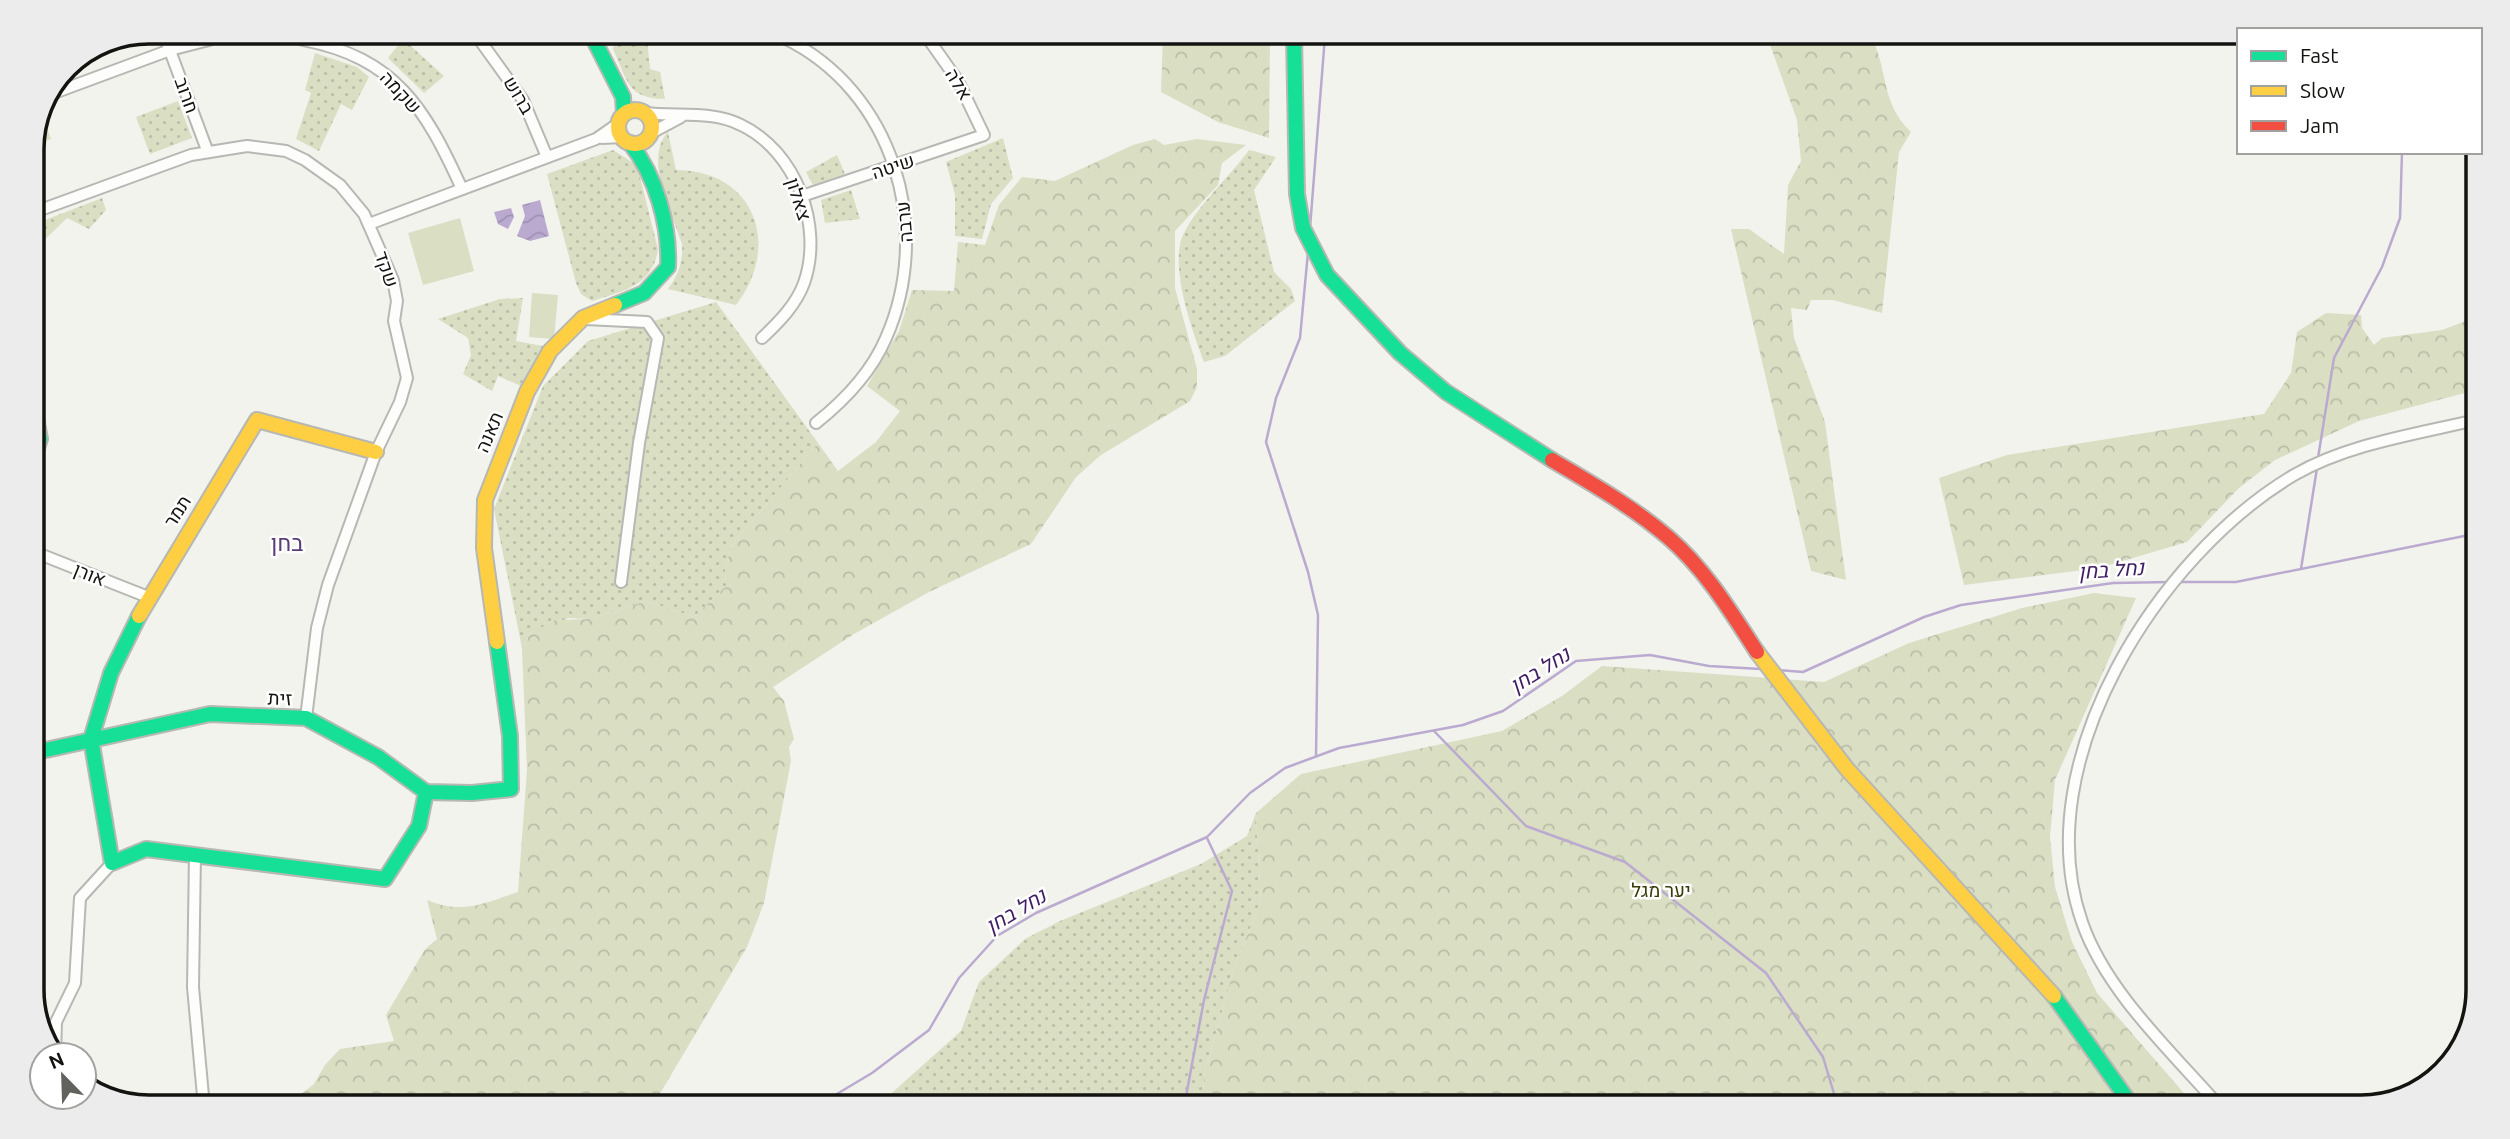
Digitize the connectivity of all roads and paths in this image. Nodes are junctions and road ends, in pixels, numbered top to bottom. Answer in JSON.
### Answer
{"nodes":[{"id":1,"x":317,"y":44,"type":"edge"},
{"id":2,"x":483,"y":44,"type":"edge"},
{"id":3,"x":596,"y":44,"type":"edge"},
{"id":4,"x":795,"y":44,"type":"edge"},
{"id":5,"x":932,"y":44,"type":"edge"},
{"id":6,"x":1294,"y":44,"type":"edge"},
{"id":7,"x":168,"y":45,"type":"edge"},
{"id":8,"x":62,"y":89,"type":"edge"},
{"id":9,"x":684,"y":116,"type":"junction"},
{"id":10,"x":630,"y":123,"type":"junction"},
{"id":11,"x":650,"y":135,"type":"junction"},
{"id":12,"x":984,"y":135,"type":"joint"},
{"id":13,"x":207,"y":150,"type":"junction"},
{"id":14,"x":547,"y":157,"type":"junction"},
{"id":15,"x":645,"y":162,"type":"junction"},
{"id":16,"x":895,"y":165,"type":"junction"},
{"id":17,"x":462,"y":189,"type":"junction"},
{"id":18,"x":802,"y":196,"type":"junction"},
{"id":19,"x":44,"y":209,"type":"edge"},
{"id":20,"x":369,"y":224,"type":"junction"},
{"id":21,"x":583,"y":318,"type":"junction"},
{"id":22,"x":762,"y":338,"type":"dead end"},
{"id":23,"x":2466,"y":422,"type":"edge"},
{"id":24,"x":816,"y":423,"type":"dead end"},
{"id":25,"x":376,"y":452,"type":"junction"},
{"id":26,"x":44,"y":556,"type":"edge"},
{"id":27,"x":621,"y":582,"type":"dead end"},
{"id":28,"x":148,"y":597,"type":"junction"},
{"id":29,"x":306,"y":718,"type":"junction"},
{"id":30,"x":91,"y":739,"type":"junction"},
{"id":31,"x":44,"y":750,"type":"edge"},
{"id":32,"x":426,"y":792,"type":"junction"},
{"id":33,"x":195,"y":854,"type":"junction"},
{"id":34,"x":112,"y":863,"type":"junction"},
{"id":35,"x":56,"y":1038,"type":"edge"},
{"id":36,"x":203,"y":1095,"type":"edge"},
{"id":37,"x":2124,"y":1095,"type":"edge"},
{"id":38,"x":2208,"y":1095,"type":"edge"}],
"edges":[{"from":1,"to":17,"type":"street","name":"שקמה"},
{"from":2,"to":14,"type":"street","name":"ברוש"},
{"from":3,"to":10,"type":"street","name":"תאנה"},
{"from":4,"to":16,"type":"street","name":"ערבה"},
{"from":5,"to":12,"type":"street","name":"אלה"},
{"from":6,"to":37,"type":"street"},
{"from":7,"to":8,"type":"street"},
{"from":7,"to":13,"type":"street","name":"חרוב"},
{"from":9,"to":10,"type":"street","name":"צאלון"},
{"from":9,"to":11,"type":"street"},
{"from":9,"to":18,"type":"street","name":"צאלון"},
{"from":10,"to":11,"type":"street"},
{"from":10,"to":11,"type":"street"},
{"from":10,"to":14,"type":"street"},
{"from":10,"to":15,"type":"street","name":"תאנה"},
{"from":11,"to":15,"type":"street","name":"תאנה"},
{"from":12,"to":16,"type":"street","name":"שיטה"},
{"from":13,"to":19,"type":"street","name":"שקד"},
{"from":13,"to":20,"type":"street","name":"שקד"},
{"from":14,"to":17,"type":"street"},
{"from":15,"to":21,"type":"street","name":"תאנה"},
{"from":16,"to":18,"type":"street","name":"שיטה"},
{"from":16,"to":24,"type":"street","name":"ערבה"},
{"from":17,"to":20,"type":"street"},
{"from":18,"to":22,"type":"street","name":"צאלון"},
{"from":20,"to":25,"type":"street","name":"שקד"},
{"from":21,"to":27,"type":"street"},
{"from":21,"to":32,"type":"street","name":"תאנה"},
{"from":23,"to":38,"type":"street"},
{"from":25,"to":28,"type":"street","name":"תמר"},
{"from":25,"to":29,"type":"street","name":"שקד"},
{"from":26,"to":28,"type":"street","name":"אורן"},
{"from":28,"to":30,"type":"street","name":"תמר"},
{"from":29,"to":30,"type":"street","name":"זית"},
{"from":29,"to":32,"type":"street","name":"זית"},
{"from":30,"to":31,"type":"street","name":"זית"},
{"from":30,"to":34,"type":"street"},
{"from":32,"to":33,"type":"street"},
{"from":33,"to":34,"type":"street"},
{"from":33,"to":36,"type":"street"},
{"from":34,"to":35,"type":"street"}]}
